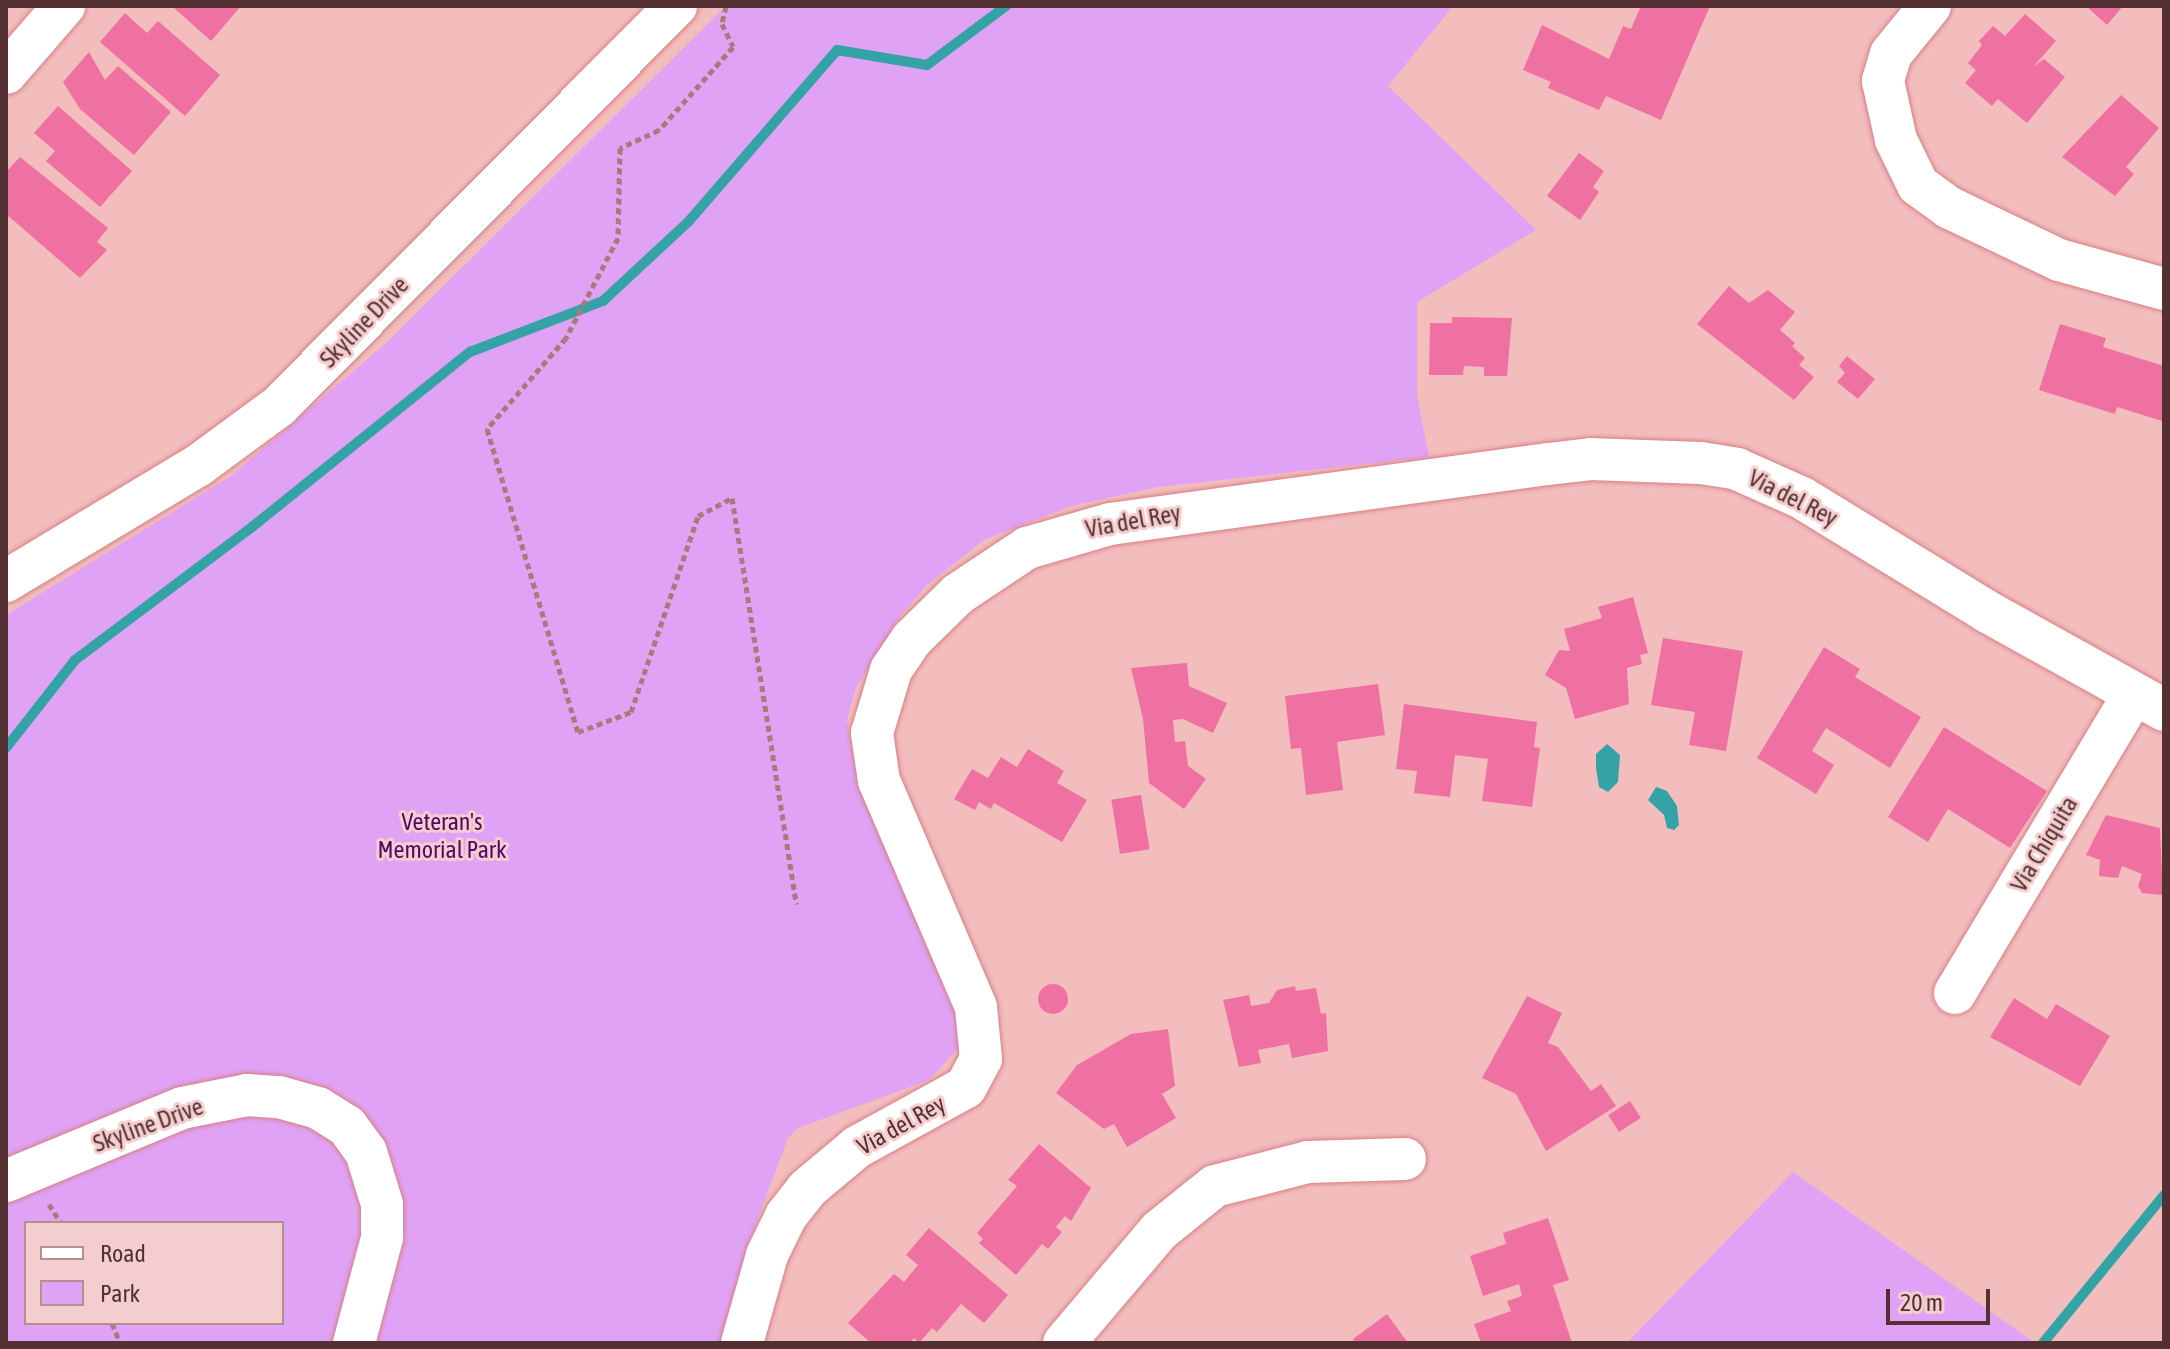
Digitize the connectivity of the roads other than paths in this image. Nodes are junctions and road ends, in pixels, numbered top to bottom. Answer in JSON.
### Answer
{"nodes":[{"id":1,"x":64,"y":6,"type":"edge"},
{"id":2,"x":676,"y":6,"type":"edge"},
{"id":3,"x":1930,"y":6,"type":"edge"},
{"id":4,"x":6,"y":73,"type":"edge"},
{"id":5,"x":2164,"y":289,"type":"edge"},
{"id":6,"x":6,"y":581,"type":"edge"},
{"id":7,"x":2148,"y":703,"type":"edge"},
{"id":8,"x":1955,"y":993,"type":"dead end"},
{"id":9,"x":1405,"y":1159,"type":"dead end"},
{"id":10,"x":6,"y":1181,"type":"edge"},
{"id":11,"x":354,"y":1343,"type":"edge"},
{"id":12,"x":742,"y":1343,"type":"edge"},
{"id":13,"x":1064,"y":1343,"type":"edge"}],
"edges":[{"from":1,"to":4,"type":"street"},
{"from":2,"to":6,"type":"street","name":"Skyline Drive"},
{"from":3,"to":5,"type":"street"},
{"from":7,"to":8,"type":"street","name":"Via Chiquita"},
{"from":7,"to":12,"type":"street","name":"Via del Rey"},
{"from":9,"to":13,"type":"street"},
{"from":10,"to":11,"type":"street","name":"Skyline Drive"}]}
